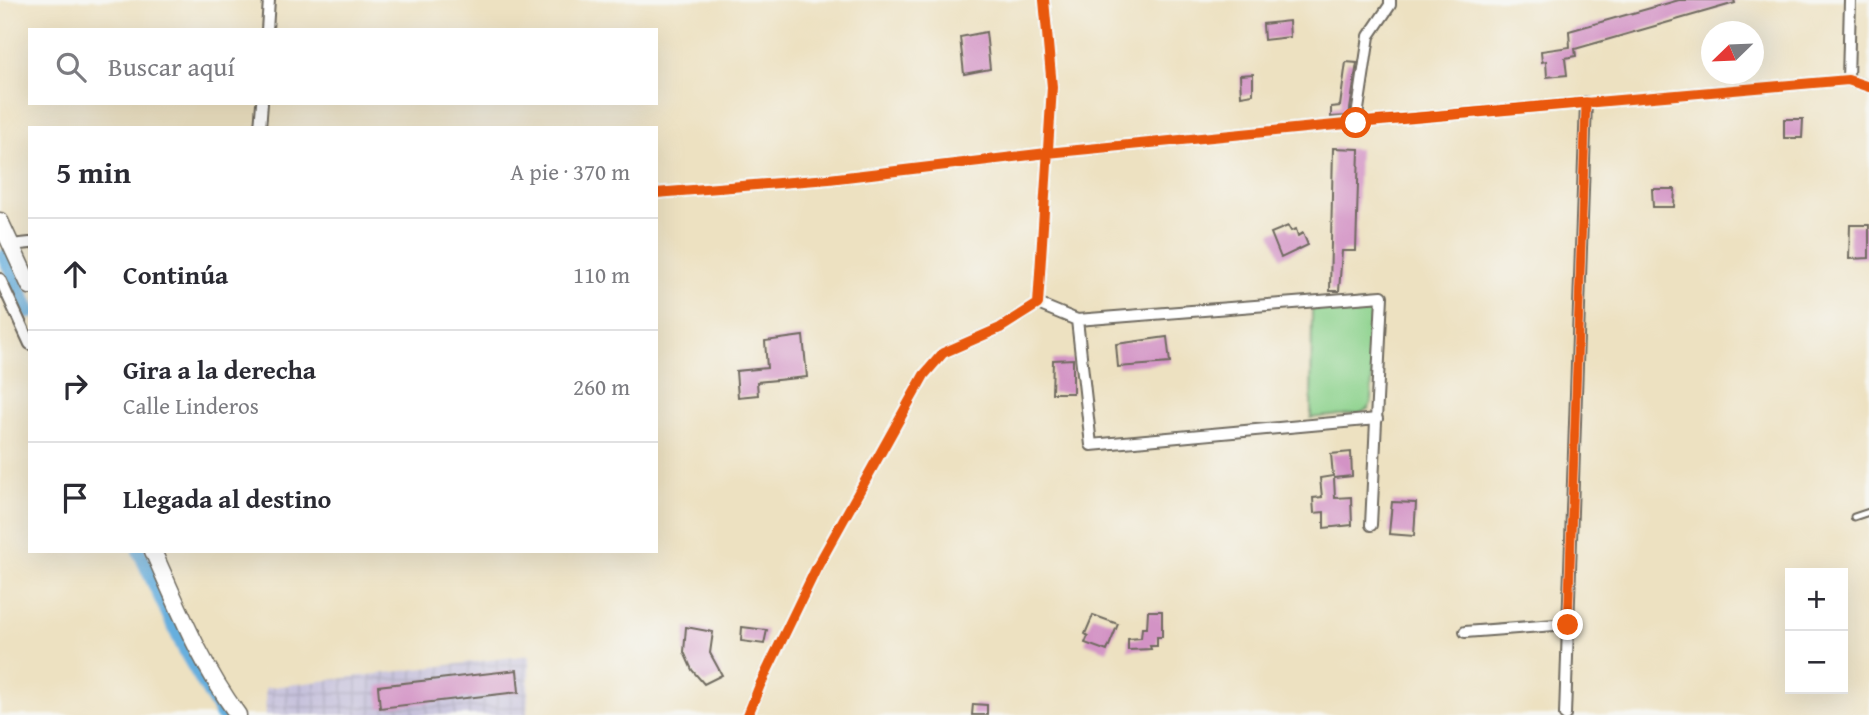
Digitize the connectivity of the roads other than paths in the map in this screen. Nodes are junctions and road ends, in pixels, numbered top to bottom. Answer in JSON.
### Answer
{"nodes":[{"id":1,"x":269,"y":0,"type":"edge"},
{"id":2,"x":1044,"y":0,"type":"edge"},
{"id":3,"x":1390,"y":0,"type":"edge"},
{"id":4,"x":1850,"y":0,"type":"edge"},
{"id":5,"x":267,"y":28,"type":"edge"},
{"id":6,"x":1848,"y":80,"type":"junction"},
{"id":7,"x":1869,"y":87,"type":"edge"},
{"id":8,"x":1586,"y":102,"type":"junction"},
{"id":9,"x":262,"y":105,"type":"edge"},
{"id":10,"x":1356,"y":123,"type":"junction"},
{"id":11,"x":260,"y":126,"type":"edge"},
{"id":12,"x":1047,"y":152,"type":"junction"},
{"id":13,"x":658,"y":193,"type":"edge"},
{"id":14,"x":0,"y":221,"type":"edge"},
{"id":15,"x":28,"y":243,"type":"edge"},
{"id":16,"x":10,"y":245,"type":"junction"},
{"id":17,"x":0,"y":279,"type":"edge"},
{"id":18,"x":28,"y":282,"type":"edge"},
{"id":19,"x":1038,"y":304,"type":"junction"},
{"id":20,"x":1077,"y":320,"type":"junction"},
{"id":21,"x":28,"y":340,"type":"edge"},
{"id":22,"x":1377,"y":419,"type":"junction"},
{"id":23,"x":1869,"y":512,"type":"edge"},
{"id":24,"x":1854,"y":517,"type":"dead end"},
{"id":25,"x":1371,"y":525,"type":"dead end"},
{"id":26,"x":154,"y":553,"type":"edge"},
{"id":27,"x":1568,"y":625,"type":"junction"},
{"id":28,"x":1465,"y":632,"type":"dead end"},
{"id":29,"x":238,"y":715,"type":"edge"},
{"id":30,"x":748,"y":715,"type":"edge"},
{"id":31,"x":1565,"y":715,"type":"edge"}],
"edges":[{"from":1,"to":5,"type":"street"},
{"from":2,"to":12,"type":"street"},
{"from":3,"to":10,"type":"street"},
{"from":4,"to":6,"type":"street"},
{"from":6,"to":7,"type":"street"},
{"from":6,"to":8,"type":"street"},
{"from":8,"to":10,"type":"street"},
{"from":8,"to":27,"type":"street"},
{"from":9,"to":11,"type":"street"},
{"from":10,"to":12,"type":"street"},
{"from":12,"to":13,"type":"street"},
{"from":12,"to":19,"type":"street"},
{"from":14,"to":16,"type":"street"},
{"from":15,"to":16,"type":"street"},
{"from":16,"to":18,"type":"street"},
{"from":17,"to":21,"type":"street"},
{"from":19,"to":20,"type":"street"},
{"from":19,"to":30,"type":"street"},
{"from":20,"to":22,"type":"street"},
{"from":20,"to":22,"type":"street"},
{"from":22,"to":25,"type":"street"},
{"from":23,"to":24,"type":"lane"},
{"from":26,"to":29,"type":"street"},
{"from":27,"to":28,"type":"street"},
{"from":27,"to":31,"type":"street"}]}
